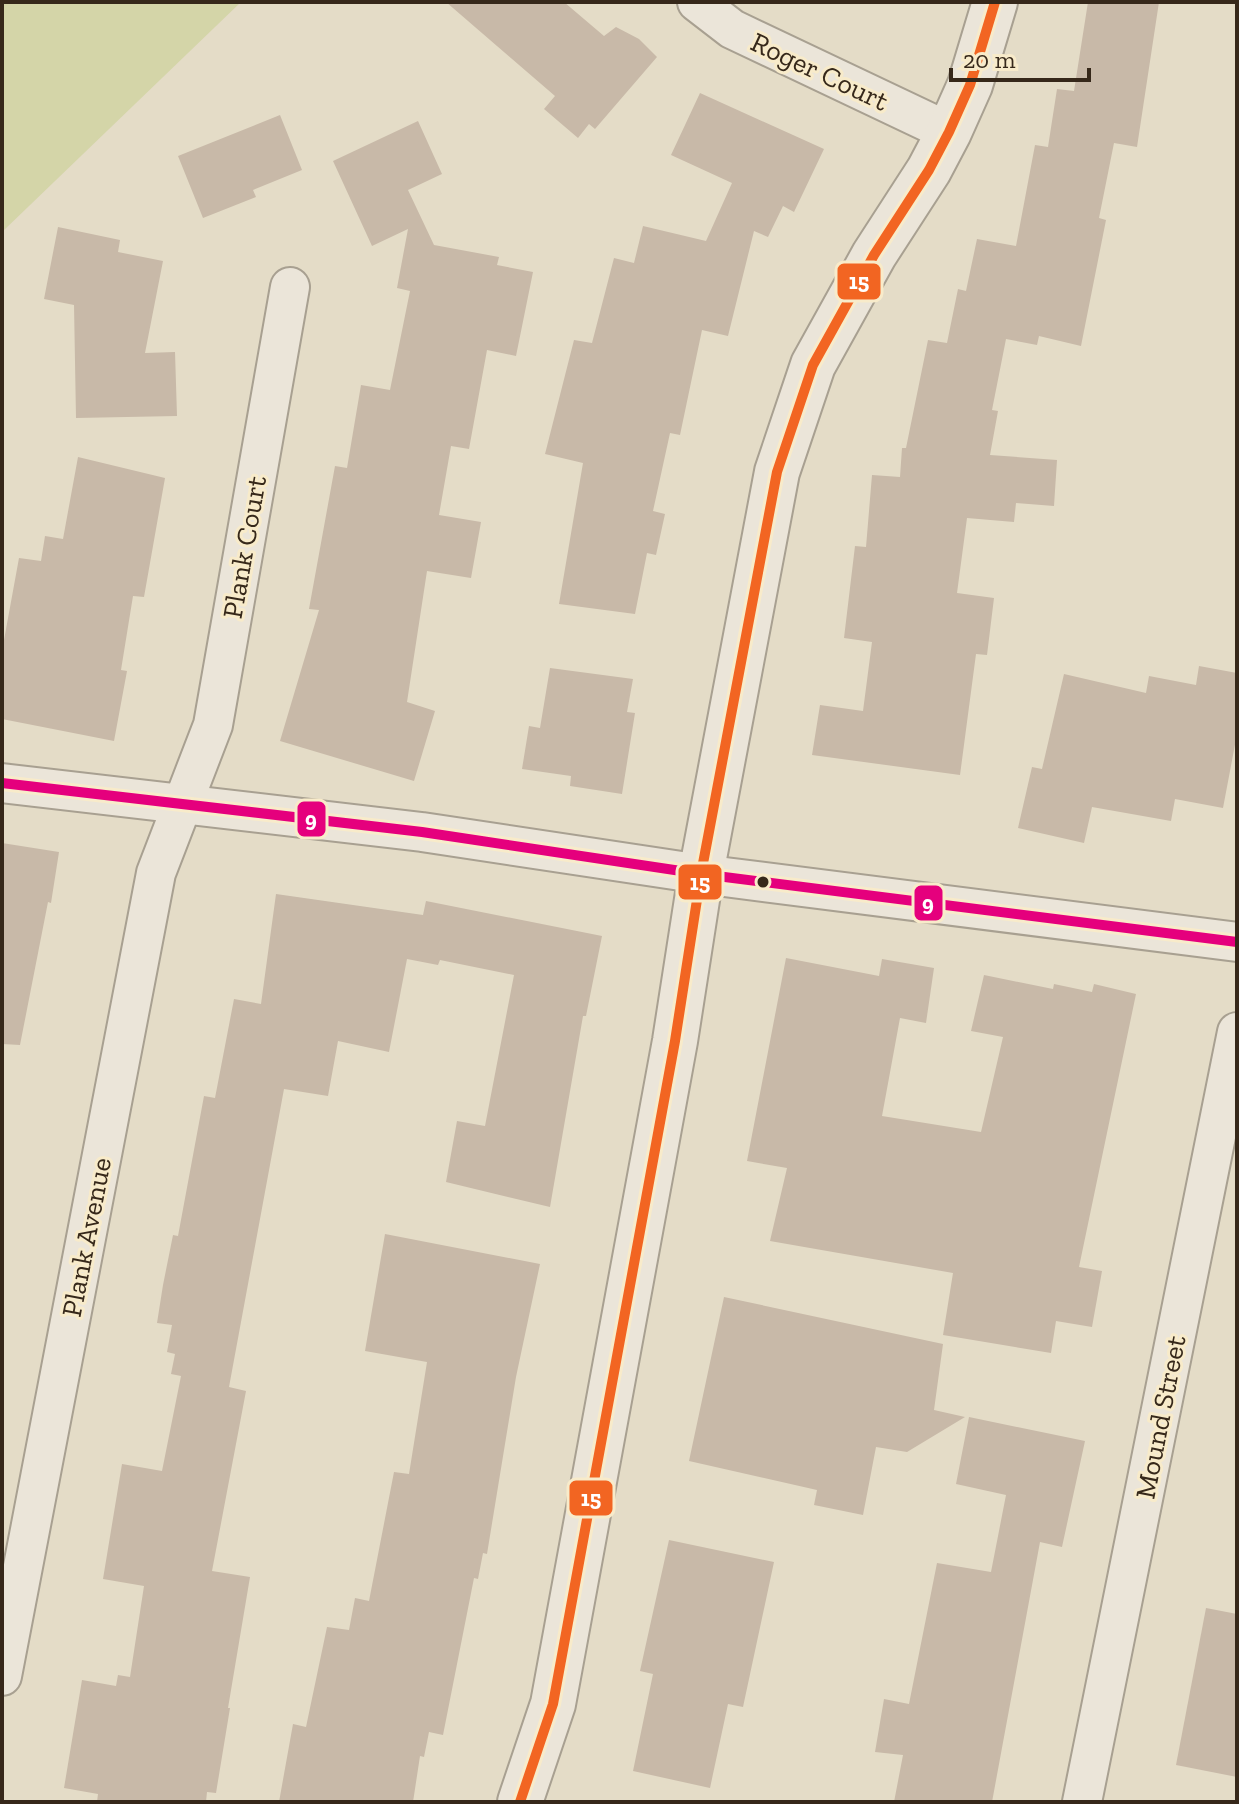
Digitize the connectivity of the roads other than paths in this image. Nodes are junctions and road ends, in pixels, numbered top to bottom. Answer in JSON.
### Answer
{"nodes":[{"id":1,"x":697,"y":2,"type":"edge"},
{"id":2,"x":995,"y":2,"type":"edge"},
{"id":3,"x":949,"y":132,"type":"junction"},
{"id":4,"x":290,"y":287,"type":"dead end"},
{"id":5,"x":2,"y":783,"type":"edge"},
{"id":6,"x":185,"y":802,"type":"junction"},
{"id":7,"x":701,"y":874,"type":"junction"},
{"id":8,"x":1237,"y":942,"type":"edge"},
{"id":9,"x":1237,"y":1032,"type":"edge"},
{"id":10,"x":2,"y":1676,"type":"edge"},
{"id":11,"x":520,"y":1802,"type":"edge"},
{"id":12,"x":1082,"y":1802,"type":"edge"}],
"edges":[{"from":1,"to":3,"type":"street","name":"Roger Court"},
{"from":2,"to":3,"type":"street"},
{"from":3,"to":7,"type":"street"},
{"from":4,"to":6,"type":"street","name":"Plank Court"},
{"from":5,"to":6,"type":"street"},
{"from":6,"to":7,"type":"street"},
{"from":6,"to":10,"type":"street","name":"Plank Avenue"},
{"from":7,"to":8,"type":"street"},
{"from":7,"to":11,"type":"street"},
{"from":9,"to":12,"type":"street","name":"Mound Street"}]}
